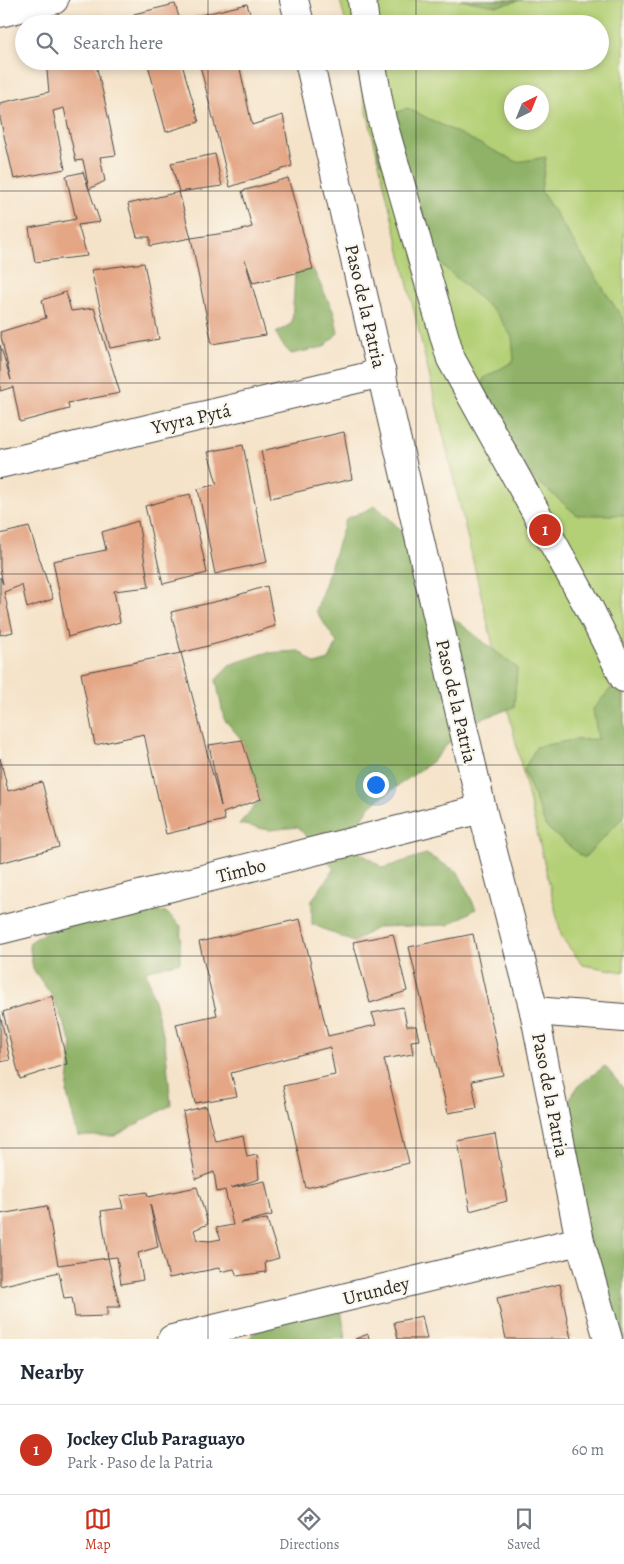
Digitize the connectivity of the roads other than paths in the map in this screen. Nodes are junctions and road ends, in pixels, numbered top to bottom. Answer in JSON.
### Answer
{"nodes":[{"id":1,"x":54,"y":0,"type":"edge"},
{"id":2,"x":294,"y":0,"type":"edge"},
{"id":3,"x":362,"y":0,"type":"edge"},
{"id":4,"x":0,"y":13,"type":"edge"},
{"id":5,"x":298,"y":15,"type":"edge"},
{"id":6,"x":364,"y":15,"type":"edge"},
{"id":7,"x":311,"y":70,"type":"edge"},
{"id":8,"x":373,"y":70,"type":"edge"},
{"id":9,"x":382,"y":373,"type":"junction"},
{"id":10,"x":0,"y":464,"type":"edge"},
{"id":11,"x":624,"y":678,"type":"edge"},
{"id":12,"x":482,"y":809,"type":"junction"},
{"id":13,"x":0,"y":930,"type":"edge"},
{"id":14,"x":534,"y":1011,"type":"junction"},
{"id":15,"x":624,"y":1018,"type":"edge"},
{"id":16,"x":580,"y":1241,"type":"junction"},
{"id":17,"x":172,"y":1339,"type":"edge"},
{"id":18,"x":608,"y":1339,"type":"edge"}],
"edges":[{"from":1,"to":4,"type":"street"},
{"from":2,"to":5,"type":"street"},
{"from":3,"to":6,"type":"street"},
{"from":7,"to":9,"type":"street","name":"Paso de la Patria"},
{"from":8,"to":11,"type":"street"},
{"from":9,"to":10,"type":"street","name":"Yvyra Pytá"},
{"from":9,"to":12,"type":"street","name":"Paso de la Patria"},
{"from":12,"to":13,"type":"street","name":"Timbo"},
{"from":12,"to":14,"type":"street","name":"Paso de la Patria"},
{"from":14,"to":15,"type":"street"},
{"from":14,"to":16,"type":"street","name":"Paso de la Patria"},
{"from":16,"to":17,"type":"street","name":"Urundey"},
{"from":16,"to":18,"type":"street","name":"Paso de la Patria"}]}
